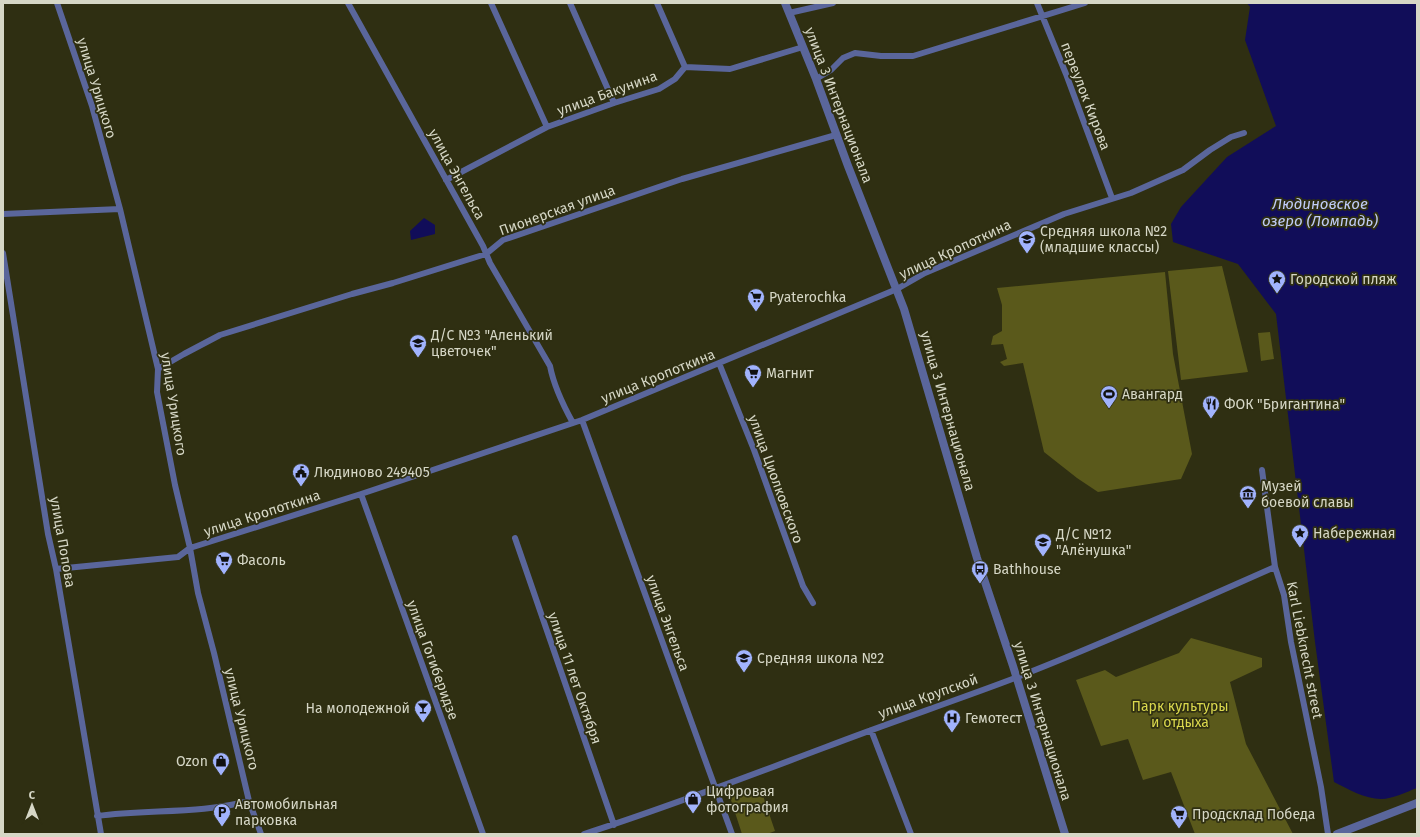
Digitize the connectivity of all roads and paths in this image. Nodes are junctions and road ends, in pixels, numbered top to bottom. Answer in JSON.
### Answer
{"nodes":[{"id":1,"x":57,"y":3,"type":"edge"},
{"id":2,"x":348,"y":3,"type":"edge"},
{"id":3,"x":491,"y":3,"type":"edge"},
{"id":4,"x":570,"y":3,"type":"edge"},
{"id":5,"x":658,"y":3,"type":"edge"},
{"id":6,"x":785,"y":3,"type":"edge"},
{"id":7,"x":833,"y":3,"type":"edge"},
{"id":8,"x":1037,"y":3,"type":"edge"},
{"id":9,"x":1085,"y":3,"type":"edge"},
{"id":10,"x":789,"y":13,"type":"junction"},
{"id":11,"x":1042,"y":17,"type":"junction"},
{"id":12,"x":803,"y":47,"type":"junction"},
{"id":13,"x":685,"y":67,"type":"junction"},
{"id":14,"x":816,"y":79,"type":"junction"},
{"id":15,"x":614,"y":103,"type":"junction"},
{"id":16,"x":547,"y":127,"type":"junction"},
{"id":17,"x":1244,"y":133,"type":"dead end"},
{"id":18,"x":836,"y":135,"type":"junction"},
{"id":19,"x":446,"y":180,"type":"junction"},
{"id":20,"x":1112,"y":198,"type":"junction"},
{"id":21,"x":120,"y":208,"type":"junction"},
{"id":22,"x":3,"y":214,"type":"edge"},
{"id":23,"x":3,"y":253,"type":"edge"},
{"id":24,"x":486,"y":254,"type":"junction"},
{"id":25,"x":897,"y":289,"type":"junction"},
{"id":26,"x":719,"y":363,"type":"junction"},
{"id":27,"x":158,"y":369,"type":"junction"},
{"id":28,"x":582,"y":420,"type":"junction"},
{"id":29,"x":573,"y":423,"type":"junction"},
{"id":30,"x":1262,"y":470,"type":"dead end"},
{"id":31,"x":362,"y":494,"type":"junction"},
{"id":32,"x":515,"y":538,"type":"dead end"},
{"id":33,"x":190,"y":548,"type":"junction"},
{"id":34,"x":1275,"y":567,"type":"junction"},
{"id":35,"x":56,"y":569,"type":"junction"},
{"id":36,"x":813,"y":603,"type":"dead end"},
{"id":37,"x":1016,"y":677,"type":"junction"},
{"id":38,"x":871,"y":730,"type":"junction"},
{"id":39,"x":716,"y":789,"type":"junction"},
{"id":40,"x":249,"y":801,"type":"junction"},
{"id":41,"x":1417,"y":802,"type":"edge"},
{"id":42,"x":98,"y":816,"type":"junction"},
{"id":43,"x":614,"y":825,"type":"junction"},
{"id":44,"x":598,"y":832,"type":"edge"},
{"id":45,"x":101,"y":834,"type":"edge"},
{"id":46,"x":261,"y":834,"type":"edge"},
{"id":47,"x":483,"y":834,"type":"edge"},
{"id":48,"x":584,"y":834,"type":"edge"},
{"id":49,"x":732,"y":834,"type":"edge"},
{"id":50,"x":911,"y":834,"type":"edge"},
{"id":51,"x":1065,"y":834,"type":"edge"},
{"id":52,"x":1328,"y":834,"type":"edge"},
{"id":53,"x":1337,"y":834,"type":"edge"}],
"edges":[{"from":1,"to":21,"type":"street","name":"улица Урицкого"},
{"from":2,"to":19,"type":"street","name":"улица Энгельса"},
{"from":3,"to":16,"type":"street"},
{"from":4,"to":15,"type":"street"},
{"from":5,"to":13,"type":"street"},
{"from":6,"to":10,"type":"street","name":"улица 3 Интернационала"},
{"from":7,"to":10,"type":"street"},
{"from":8,"to":11,"type":"street","name":"переулок Кирова"},
{"from":9,"to":11,"type":"street"},
{"from":10,"to":12,"type":"street","name":"улица 3 Интернационала"},
{"from":11,"to":14,"type":"street"},
{"from":11,"to":20,"type":"street","name":"переулок Кирова"},
{"from":12,"to":13,"type":"street"},
{"from":12,"to":14,"type":"street","name":"улица 3 Интернационала"},
{"from":13,"to":15,"type":"street","name":"улица Бакунина"},
{"from":14,"to":18,"type":"street","name":"улица 3 Интернационала"},
{"from":15,"to":16,"type":"street","name":"улица Бакунина"},
{"from":16,"to":19,"type":"street","name":"улица Бакунина"},
{"from":17,"to":20,"type":"street","name":"улица Кропоткина"},
{"from":18,"to":24,"type":"street","name":"Пионерская улица"},
{"from":18,"to":25,"type":"street","name":"улица 3 Интернационала"},
{"from":19,"to":24,"type":"street","name":"улица Энгельса"},
{"from":20,"to":25,"type":"street","name":"улица Кропоткина"},
{"from":21,"to":22,"type":"street"},
{"from":21,"to":27,"type":"street","name":"улица Урицкого"},
{"from":23,"to":35,"type":"street","name":"улица Попова"},
{"from":24,"to":27,"type":"street","name":"Пионерская улица"},
{"from":24,"to":29,"type":"street","name":"улица Энгельса"},
{"from":25,"to":26,"type":"street","name":"улица Кропоткина"},
{"from":25,"to":37,"type":"street","name":"улица 3 Интернационала"},
{"from":26,"to":28,"type":"street","name":"улица Кропоткина"},
{"from":26,"to":36,"type":"street","name":"улица Циолковского"},
{"from":27,"to":33,"type":"street","name":"улица Урицкого"},
{"from":28,"to":29,"type":"street","name":"улица Кропоткина"},
{"from":28,"to":39,"type":"street","name":"улица Энгельса"},
{"from":29,"to":31,"type":"street","name":"улица Кропоткина"},
{"from":30,"to":34,"type":"street","name":"Karl Liebknecht street"},
{"from":31,"to":33,"type":"street","name":"улица Кропоткина"},
{"from":31,"to":47,"type":"street","name":"улица Гогиберидзе"},
{"from":32,"to":43,"type":"street","name":"улица 11 лет Октября"},
{"from":33,"to":35,"type":"street","name":"улица Кропоткина"},
{"from":33,"to":40,"type":"street","name":"улица Урицкого"},
{"from":34,"to":37,"type":"street","name":"улица Крупской"},
{"from":34,"to":52,"type":"street","name":"Karl Liebknecht street"},
{"from":35,"to":42,"type":"street","name":"улица Попова"},
{"from":37,"to":38,"type":"street","name":"улица Крупской"},
{"from":37,"to":51,"type":"street","name":"улица 3 Интернационала"},
{"from":38,"to":39,"type":"street","name":"улица Крупской"},
{"from":38,"to":50,"type":"street"},
{"from":39,"to":43,"type":"street","name":"улица Крупской"},
{"from":39,"to":49,"type":"street","name":"улица Энгельса"},
{"from":40,"to":42,"type":"street"},
{"from":40,"to":46,"type":"street","name":"улица Урицкого"},
{"from":41,"to":53,"type":"street"},
{"from":42,"to":45,"type":"street","name":"улица Попова"},
{"from":43,"to":44,"type":"street","name":"улица Крупской"},
{"from":44,"to":48,"type":"street","name":"улица Крупской"}]}
